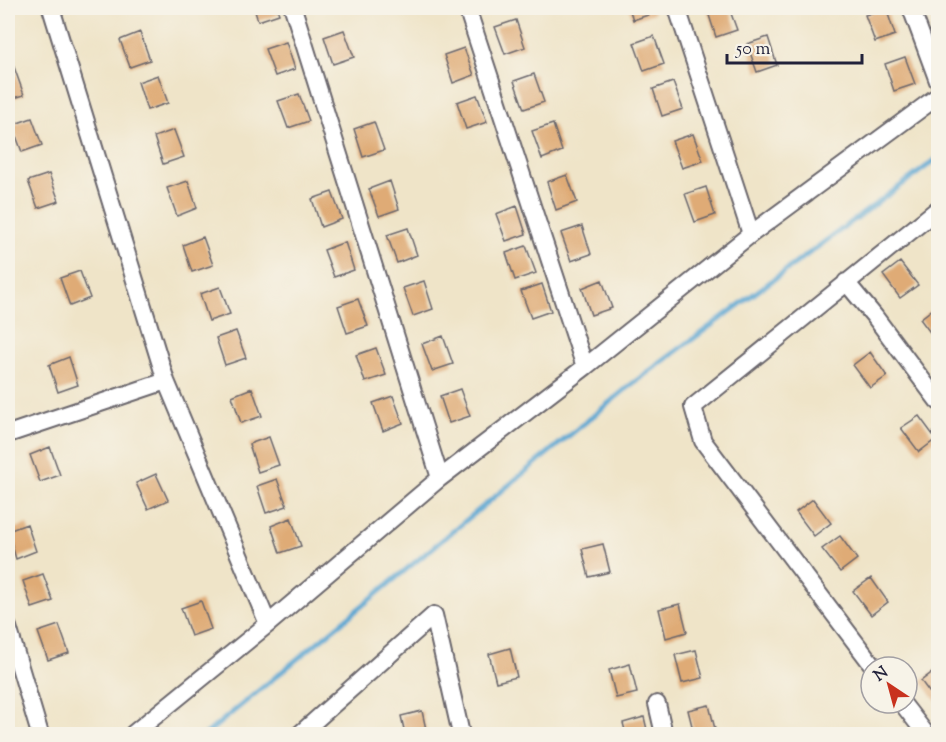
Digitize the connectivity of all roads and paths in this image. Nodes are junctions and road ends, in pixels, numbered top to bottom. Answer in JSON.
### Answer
{"nodes":[{"id":1,"x":51,"y":8,"type":"edge"},
{"id":2,"x":293,"y":8,"type":"edge"},
{"id":3,"x":467,"y":8,"type":"edge"},
{"id":4,"x":677,"y":8,"type":"edge"},
{"id":5,"x":911,"y":8,"type":"edge"},
{"id":6,"x":939,"y":81,"type":"edge"},
{"id":7,"x":939,"y":96,"type":"edge"},
{"id":8,"x":939,"y":209,"type":"edge"},
{"id":9,"x":751,"y":234,"type":"junction"},
{"id":10,"x":846,"y":282,"type":"junction"},
{"id":11,"x":585,"y":367,"type":"junction"},
{"id":12,"x":166,"y":381,"type":"junction"},
{"id":13,"x":939,"y":401,"type":"edge"},
{"id":14,"x":8,"y":434,"type":"edge"},
{"id":15,"x":440,"y":478,"type":"junction"},
{"id":16,"x":268,"y":624,"type":"junction"},
{"id":17,"x":8,"y":627,"type":"edge"},
{"id":18,"x":865,"y":655,"type":"edge"},
{"id":19,"x":657,"y":704,"type":"dead end"},
{"id":20,"x":911,"y":715,"type":"edge"},
{"id":21,"x":40,"y":735,"type":"edge"},
{"id":22,"x":133,"y":735,"type":"edge"},
{"id":23,"x":300,"y":735,"type":"edge"},
{"id":24,"x":461,"y":735,"type":"edge"},
{"id":25,"x":664,"y":735,"type":"edge"},
{"id":26,"x":926,"y":735,"type":"edge"}],
"edges":[{"from":1,"to":12,"type":"street"},
{"from":2,"to":15,"type":"street"},
{"from":3,"to":11,"type":"street"},
{"from":4,"to":9,"type":"street"},
{"from":5,"to":6,"type":"street"},
{"from":7,"to":9,"type":"street"},
{"from":8,"to":10,"type":"street"},
{"from":9,"to":11,"type":"street"},
{"from":10,"to":13,"type":"street"},
{"from":10,"to":18,"type":"street"},
{"from":11,"to":15,"type":"street"},
{"from":12,"to":14,"type":"street"},
{"from":12,"to":16,"type":"street"},
{"from":15,"to":16,"type":"street"},
{"from":16,"to":22,"type":"street"},
{"from":17,"to":21,"type":"street"},
{"from":19,"to":25,"type":"street"},
{"from":20,"to":26,"type":"street"},
{"from":23,"to":24,"type":"street"}]}
